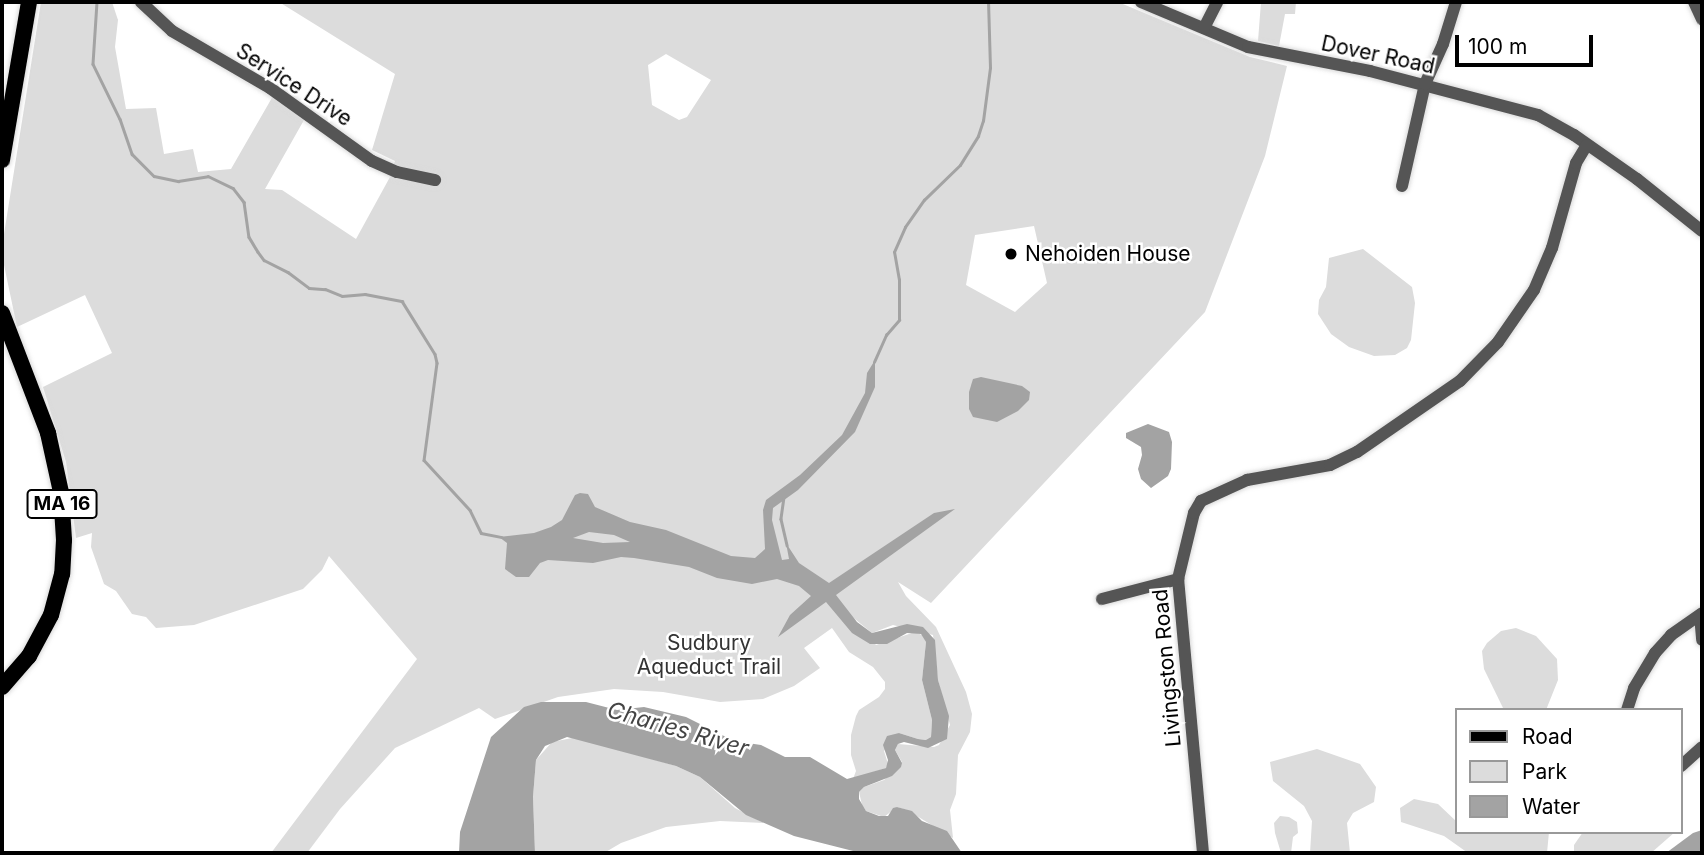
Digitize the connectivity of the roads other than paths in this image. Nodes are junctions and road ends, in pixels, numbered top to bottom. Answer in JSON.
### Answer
{"nodes":[{"id":1,"x":29,"y":2,"type":"edge"},
{"id":2,"x":141,"y":2,"type":"edge"},
{"id":3,"x":1141,"y":2,"type":"edge"},
{"id":4,"x":1217,"y":2,"type":"edge"},
{"id":5,"x":1456,"y":2,"type":"edge"},
{"id":6,"x":1694,"y":2,"type":"edge"},
{"id":7,"x":1702,"y":19,"type":"edge"},
{"id":8,"x":1204,"y":29,"type":"junction"},
{"id":9,"x":1425,"y":84,"type":"junction"},
{"id":10,"x":1587,"y":145,"type":"junction"},
{"id":11,"x":2,"y":160,"type":"edge"},
{"id":12,"x":435,"y":180,"type":"dead end"},
{"id":13,"x":1402,"y":186,"type":"dead end"},
{"id":14,"x":1702,"y":231,"type":"edge"},
{"id":15,"x":2,"y":313,"type":"edge"},
{"id":16,"x":1178,"y":579,"type":"junction"},
{"id":17,"x":1102,"y":599,"type":"dead end"},
{"id":18,"x":1701,"y":614,"type":"edge"},
{"id":19,"x":1702,"y":640,"type":"edge"},
{"id":20,"x":2,"y":687,"type":"edge"},
{"id":21,"x":1628,"y":708,"type":"edge"},
{"id":22,"x":1702,"y":747,"type":"edge"},
{"id":23,"x":1683,"y":764,"type":"edge"},
{"id":24,"x":1203,"y":853,"type":"edge"}],
"edges":[{"from":1,"to":11,"type":"main road"},
{"from":2,"to":12,"type":"street","name":"Service Drive"},
{"from":3,"to":8,"type":"street","name":"Dover Road"},
{"from":4,"to":8,"type":"street"},
{"from":5,"to":9,"type":"street"},
{"from":6,"to":7,"type":"street"},
{"from":8,"to":9,"type":"street","name":"Dover Road"},
{"from":9,"to":10,"type":"street","name":"Dover Road"},
{"from":9,"to":13,"type":"street"},
{"from":10,"to":14,"type":"street","name":"Dover Road"},
{"from":10,"to":16,"type":"street","name":"Livingston Road"},
{"from":15,"to":20,"type":"main road","number":"MA 16"},
{"from":16,"to":17,"type":"street"},
{"from":16,"to":24,"type":"street","name":"Livingston Road"},
{"from":18,"to":19,"type":"street"},
{"from":18,"to":21,"type":"street"},
{"from":22,"to":23,"type":"street"}]}
